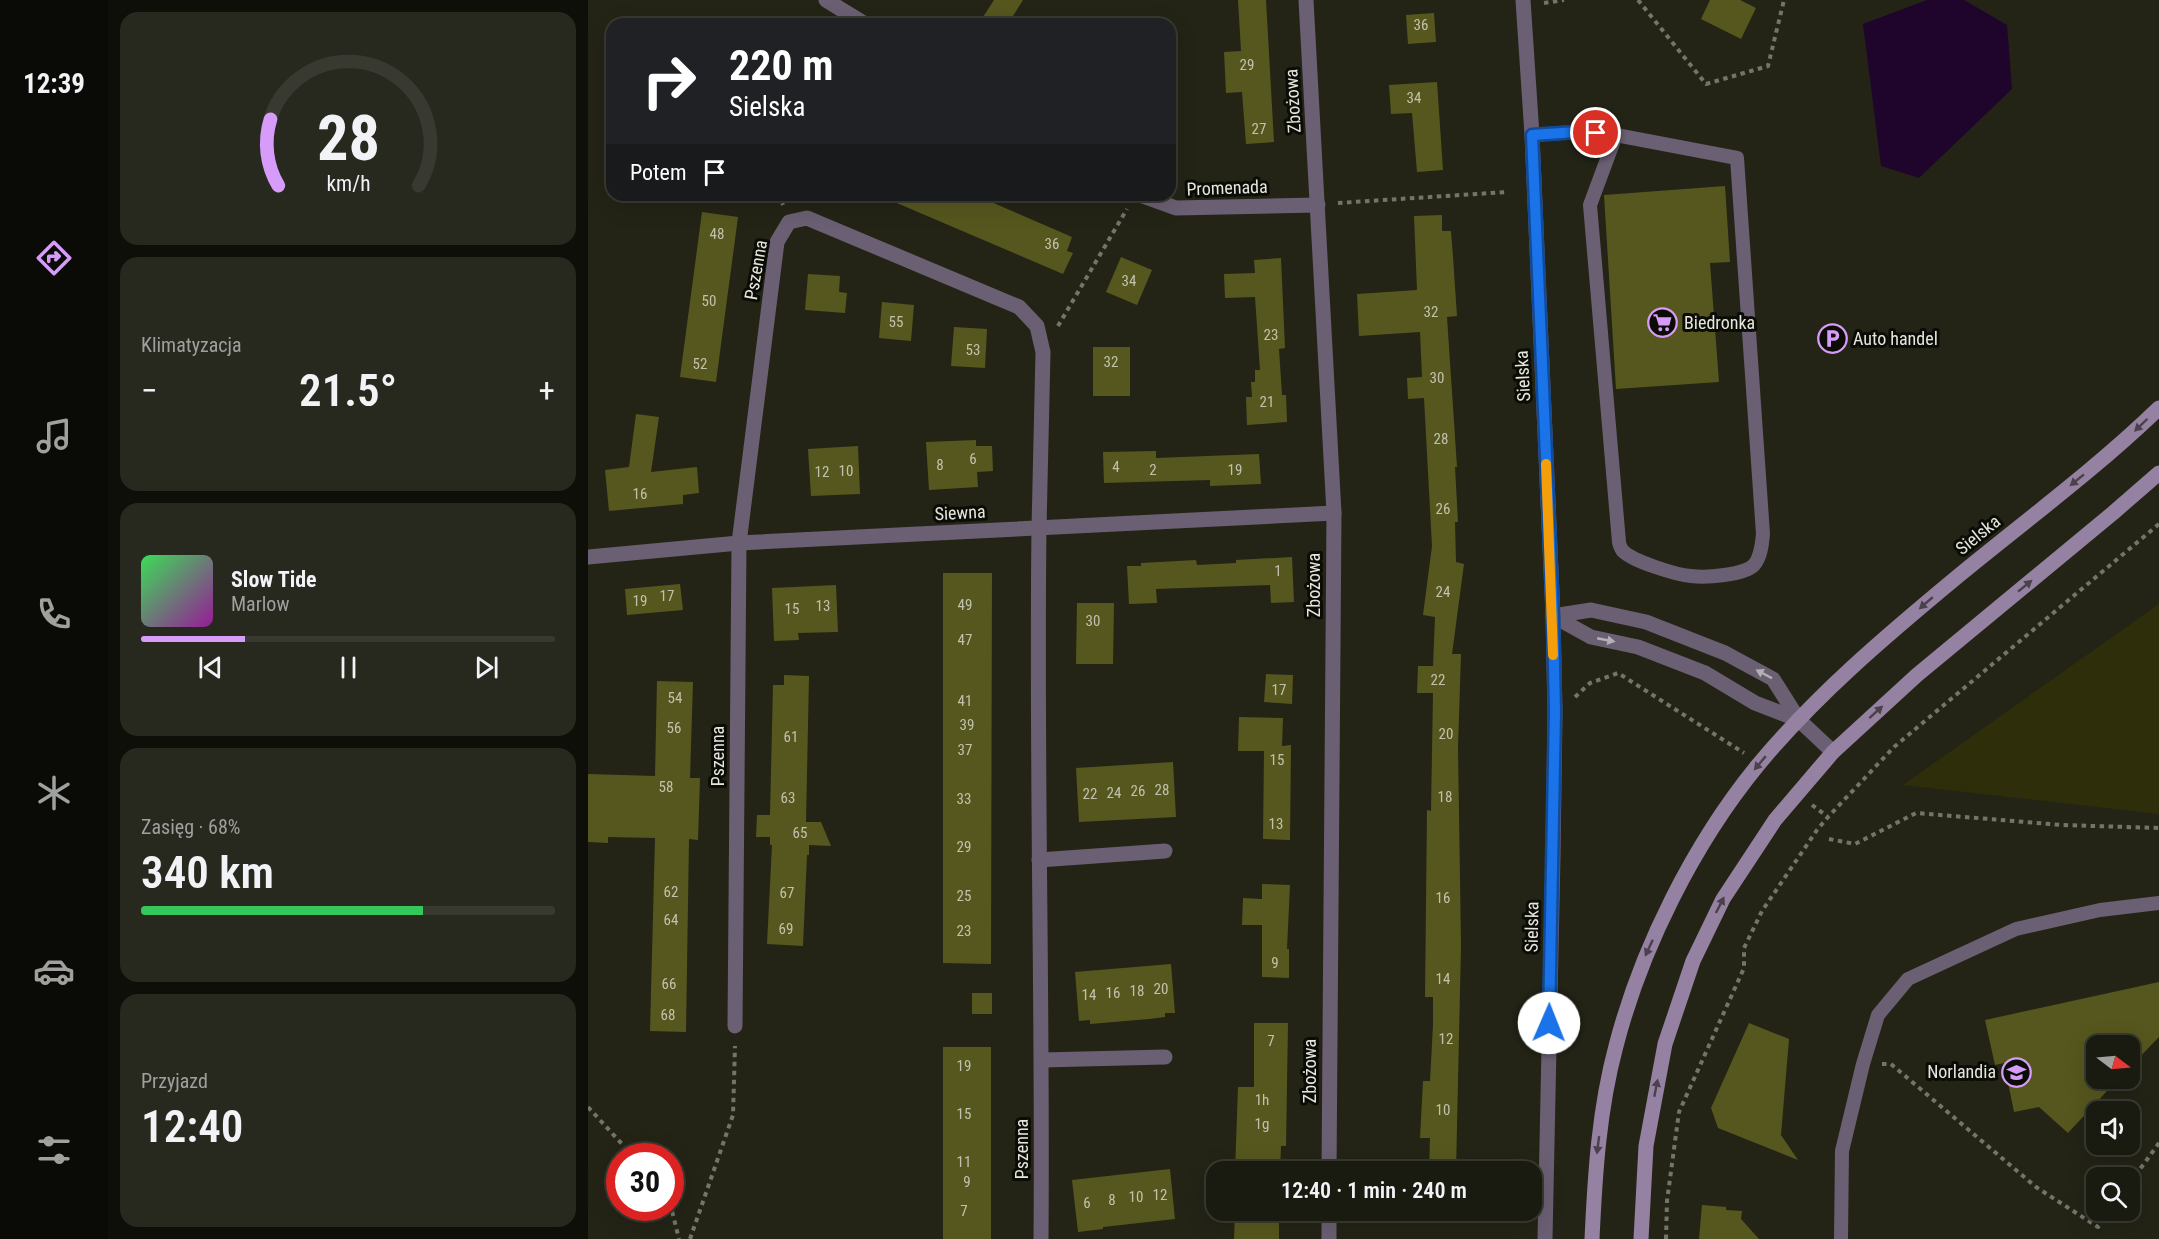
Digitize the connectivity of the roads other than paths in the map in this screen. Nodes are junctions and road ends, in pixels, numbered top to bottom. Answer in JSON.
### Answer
{"nodes":[{"id":1,"x":826,"y":0,"type":"edge"},
{"id":2,"x":1306,"y":0,"type":"edge"},
{"id":3,"x":1523,"y":0,"type":"edge"},
{"id":4,"x":855,"y":18,"type":"edge"},
{"id":5,"x":1532,"y":135,"type":"junction"},
{"id":6,"x":1616,"y":135,"type":"junction"},
{"id":7,"x":1140,"y":201,"type":"edge"},
{"id":8,"x":1318,"y":205,"type":"junction"},
{"id":9,"x":2159,"y":408,"type":"edge"},
{"id":10,"x":2159,"y":473,"type":"edge"},
{"id":11,"x":1334,"y":513,"type":"junction"},
{"id":12,"x":1039,"y":529,"type":"junction"},
{"id":13,"x":739,"y":543,"type":"junction"},
{"id":14,"x":588,"y":557,"type":"edge"},
{"id":15,"x":1553,"y":616,"type":"junction"},
{"id":16,"x":1799,"y":720,"type":"junction"},
{"id":17,"x":1833,"y":752,"type":"junction"},
{"id":18,"x":1165,"y":851,"type":"dead end"},
{"id":19,"x":1039,"y":860,"type":"junction"},
{"id":20,"x":2159,"y":903,"type":"edge"},
{"id":21,"x":735,"y":1026,"type":"road end"},
{"id":22,"x":1165,"y":1057,"type":"dead end"},
{"id":23,"x":1042,"y":1060,"type":"junction"},
{"id":24,"x":1329,"y":1161,"type":"edge"},
{"id":25,"x":1329,"y":1221,"type":"edge"},
{"id":26,"x":1041,"y":1239,"type":"edge"},
{"id":27,"x":1329,"y":1239,"type":"edge"},
{"id":28,"x":1545,"y":1239,"type":"edge"},
{"id":29,"x":1592,"y":1239,"type":"edge"},
{"id":30,"x":1641,"y":1239,"type":"edge"},
{"id":31,"x":1841,"y":1239,"type":"edge"}],
"edges":[{"from":1,"to":4,"type":"street"},
{"from":2,"to":8,"type":"street","name":"Zbożowa"},
{"from":3,"to":5,"type":"street","name":"Sielska"},
{"from":5,"to":6,"type":"lane"},
{"from":5,"to":15,"type":"street","name":"Sielska"},
{"from":6,"to":6,"type":"lane"},
{"from":7,"to":8,"type":"street","name":"Promenada"},
{"from":8,"to":11,"type":"street","name":"Zbożowa"},
{"from":9,"to":16,"type":"main road","name":"Sielska","one_way":true},
{"from":17,"to":10,"type":"main road","one_way":true},
{"from":11,"to":12,"type":"street","name":"Siewna"},
{"from":11,"to":24,"type":"street","name":"Zbożowa"},
{"from":12,"to":13,"type":"street","name":"Siewna"},
{"from":12,"to":13,"type":"street","name":"Pszenna"},
{"from":12,"to":19,"type":"street","name":"Pszenna"},
{"from":13,"to":14,"type":"street","name":"Siewna"},
{"from":13,"to":21,"type":"street","name":"Pszenna"},
{"from":15,"to":16,"type":"street","one_way":true},
{"from":16,"to":15,"type":"street","one_way":true},
{"from":15,"to":28,"type":"street","name":"Sielska"},
{"from":16,"to":17,"type":"street"},
{"from":16,"to":29,"type":"main road","name":"Sielska","one_way":true},
{"from":30,"to":17,"type":"main road","one_way":true},
{"from":18,"to":19,"type":"street"},
{"from":19,"to":23,"type":"street","name":"Pszenna"},
{"from":20,"to":31,"type":"lane"},
{"from":22,"to":23,"type":"street"},
{"from":23,"to":26,"type":"street","name":"Pszenna"},
{"from":25,"to":27,"type":"street"}]}
